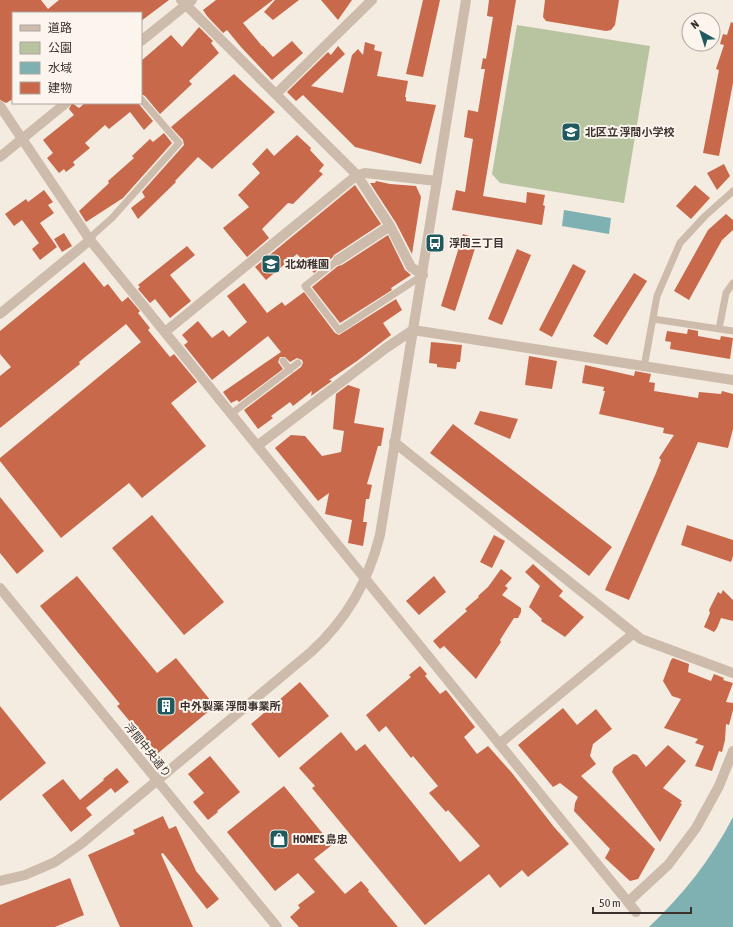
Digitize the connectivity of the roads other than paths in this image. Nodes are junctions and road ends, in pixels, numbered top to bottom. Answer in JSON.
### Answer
{"nodes":[{"id":1,"x":372,"y":0,"type":"edge"},
{"id":2,"x":466,"y":0,"type":"edge"},
{"id":3,"x":186,"y":2,"type":"edge"},
{"id":4,"x":142,"y":41,"type":"edge"},
{"id":5,"x":276,"y":94,"type":"junction"},
{"id":6,"x":142,"y":100,"type":"edge"},
{"id":7,"x":65,"y":104,"type":"edge"},
{"id":8,"x":0,"y":106,"type":"edge"},
{"id":9,"x":23,"y":139,"type":"junction"},
{"id":10,"x":0,"y":157,"type":"edge"},
{"id":11,"x":357,"y":175,"type":"junction"},
{"id":12,"x":437,"y":181,"type":"junction"},
{"id":13,"x":733,"y":191,"type":"edge"},
{"id":14,"x":390,"y":226,"type":"junction"},
{"id":15,"x":90,"y":240,"type":"junction"},
{"id":16,"x":338,"y":260,"type":"joint"},
{"id":17,"x":423,"y":275,"type":"junction"},
{"id":18,"x":733,"y":283,"type":"edge"},
{"id":19,"x":0,"y":314,"type":"edge"},
{"id":20,"x":653,"y":319,"type":"junction"},
{"id":21,"x":719,"y":329,"type":"junction"},
{"id":22,"x":413,"y":330,"type":"junction"},
{"id":23,"x":733,"y":331,"type":"edge"},
{"id":24,"x":165,"y":332,"type":"junction"},
{"id":25,"x":283,"y":361,"type":"dead end"},
{"id":26,"x":298,"y":363,"type":"dead end"},
{"id":27,"x":644,"y":367,"type":"junction"},
{"id":28,"x":290,"y":370,"type":"junction"},
{"id":29,"x":733,"y":380,"type":"edge"},
{"id":30,"x":231,"y":414,"type":"junction"},
{"id":31,"x":394,"y":442,"type":"junction"},
{"id":32,"x":257,"y":446,"type":"junction"},
{"id":33,"x":365,"y":580,"type":"junction"},
{"id":34,"x":0,"y":588,"type":"edge"},
{"id":35,"x":634,"y":633,"type":"junction"},
{"id":36,"x":733,"y":673,"type":"edge"},
{"id":37,"x":499,"y":744,"type":"junction"},
{"id":38,"x":733,"y":751,"type":"edge"},
{"id":39,"x":157,"y":781,"type":"junction"},
{"id":40,"x":0,"y":882,"type":"edge"},
{"id":41,"x":628,"y":902,"type":"junction"},
{"id":42,"x":636,"y":912,"type":"dead end"},
{"id":43,"x":277,"y":927,"type":"edge"}],
"edges":[{"from":1,"to":5,"type":"street"},
{"from":2,"to":12,"type":"street"},
{"from":3,"to":4,"type":"street"},
{"from":3,"to":5,"type":"street"},
{"from":5,"to":11,"type":"street"},
{"from":6,"to":15,"type":"lane"},
{"from":7,"to":9,"type":"street"},
{"from":8,"to":9,"type":"street"},
{"from":9,"to":10,"type":"street"},
{"from":9,"to":15,"type":"street"},
{"from":11,"to":12,"type":"street"},
{"from":11,"to":14,"type":"street"},
{"from":11,"to":24,"type":"street"},
{"from":12,"to":17,"type":"street"},
{"from":13,"to":20,"type":"lane"},
{"from":14,"to":16,"type":"street"},
{"from":14,"to":17,"type":"street"},
{"from":15,"to":19,"type":"street"},
{"from":15,"to":24,"type":"street"},
{"from":16,"to":17,"type":"lane"},
{"from":17,"to":22,"type":"street"},
{"from":18,"to":21,"type":"lane"},
{"from":20,"to":21,"type":"lane"},
{"from":20,"to":27,"type":"lane"},
{"from":21,"to":23,"type":"lane"},
{"from":22,"to":27,"type":"street"},
{"from":22,"to":31,"type":"street"},
{"from":22,"to":32,"type":"street"},
{"from":24,"to":30,"type":"street"},
{"from":25,"to":28,"type":"lane"},
{"from":26,"to":28,"type":"lane"},
{"from":27,"to":29,"type":"street"},
{"from":28,"to":30,"type":"lane"},
{"from":30,"to":32,"type":"street"},
{"from":31,"to":33,"type":"street"},
{"from":31,"to":35,"type":"street"},
{"from":32,"to":33,"type":"street"},
{"from":33,"to":37,"type":"street"},
{"from":33,"to":39,"type":"street"},
{"from":34,"to":39,"type":"street","name":"浮間中央通り"},
{"from":35,"to":36,"type":"street"},
{"from":35,"to":37,"type":"street"},
{"from":37,"to":41,"type":"street"},
{"from":38,"to":41,"type":"street"},
{"from":39,"to":40,"type":"street"},
{"from":39,"to":43,"type":"street","name":"浮間中央通り"},
{"from":41,"to":42,"type":"street"}]}
